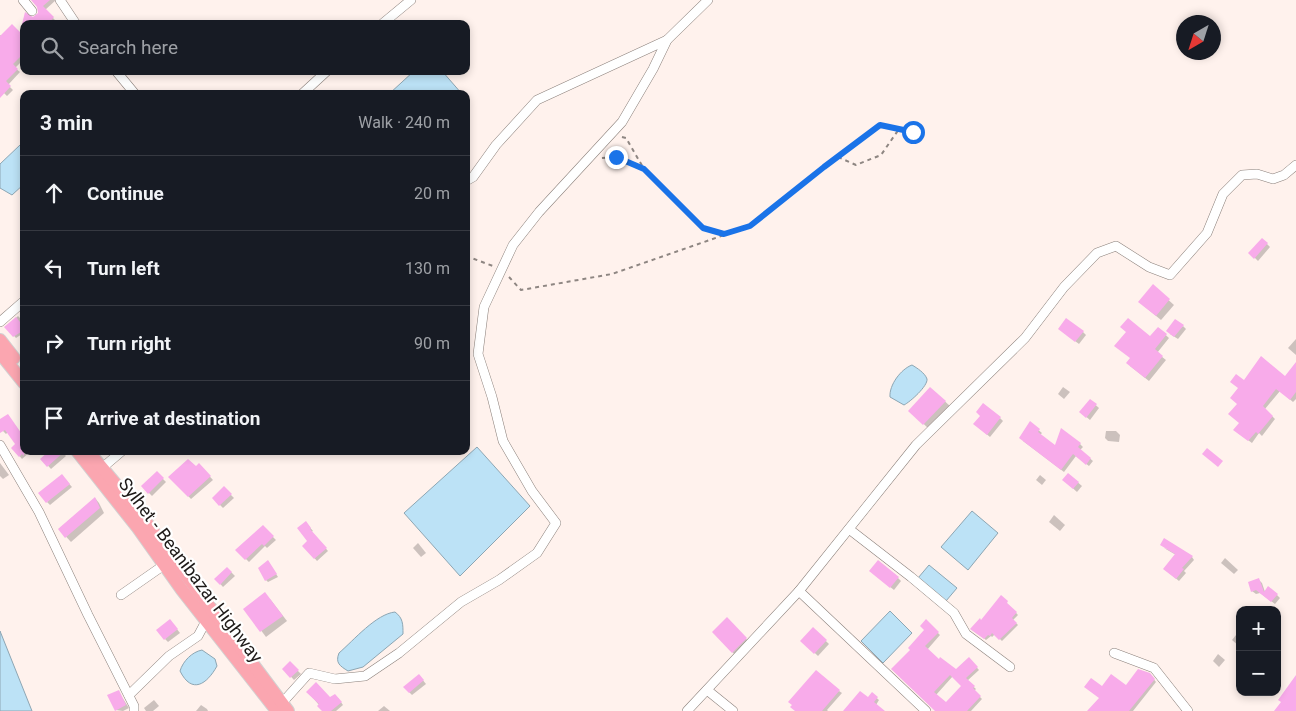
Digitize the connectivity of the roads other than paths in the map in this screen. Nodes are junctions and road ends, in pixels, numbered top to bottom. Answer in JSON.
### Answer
{"nodes":[{"id":1,"x":23,"y":0,"type":"edge"},
{"id":2,"x":60,"y":0,"type":"edge"},
{"id":3,"x":411,"y":0,"type":"edge"},
{"id":4,"x":708,"y":0,"type":"edge"},
{"id":5,"x":32,"y":11,"type":"dead end"},
{"id":6,"x":73,"y":20,"type":"edge"},
{"id":7,"x":387,"y":20,"type":"edge"},
{"id":8,"x":667,"y":40,"type":"junction"},
{"id":9,"x":119,"y":75,"type":"edge"},
{"id":10,"x":323,"y":75,"type":"edge"},
{"id":11,"x":132,"y":90,"type":"edge"},
{"id":12,"x":306,"y":90,"type":"edge"},
{"id":13,"x":1296,"y":165,"type":"edge"},
{"id":14,"x":470,"y":179,"type":"edge"},
{"id":15,"x":20,"y":304,"type":"edge"},
{"id":16,"x":0,"y":322,"type":"edge"},
{"id":17,"x":0,"y":340,"type":"edge"},
{"id":18,"x":0,"y":353,"type":"edge"},
{"id":19,"x":20,"y":365,"type":"edge"},
{"id":20,"x":20,"y":378,"type":"edge"},
{"id":21,"x":0,"y":445,"type":"edge"},
{"id":22,"x":80,"y":455,"type":"edge"},
{"id":23,"x":91,"y":455,"type":"edge"},
{"id":24,"x":117,"y":455,"type":"edge"},
{"id":25,"x":102,"y":468,"type":"junction"},
{"id":26,"x":849,"y":529,"type":"junction"},
{"id":27,"x":164,"y":565,"type":"junction"},
{"id":28,"x":799,"y":591,"type":"junction"},
{"id":29,"x":121,"y":595,"type":"dead end"},
{"id":30,"x":206,"y":621,"type":"junction"},
{"id":31,"x":1114,"y":652,"type":"dead end"},
{"id":32,"x":1010,"y":667,"type":"dead end"},
{"id":33,"x":707,"y":690,"type":"junction"},
{"id":34,"x":129,"y":695,"type":"junction"},
{"id":35,"x":282,"y":708,"type":"edge"},
{"id":36,"x":134,"y":711,"type":"edge"},
{"id":37,"x":688,"y":711,"type":"edge"},
{"id":38,"x":733,"y":711,"type":"edge"},
{"id":39,"x":926,"y":711,"type":"edge"},
{"id":40,"x":1188,"y":711,"type":"edge"}],
"edges":[{"from":1,"to":5,"type":"street"},
{"from":2,"to":6,"type":"street"},
{"from":3,"to":7,"type":"street"},
{"from":4,"to":8,"type":"street"},
{"from":8,"to":14,"type":"street"},
{"from":8,"to":35,"type":"street"},
{"from":9,"to":11,"type":"street"},
{"from":10,"to":12,"type":"street"},
{"from":13,"to":26,"type":"street"},
{"from":15,"to":16,"type":"street"},
{"from":17,"to":19,"type":"main road"},
{"from":18,"to":20,"type":"main road"},
{"from":21,"to":34,"type":"street"},
{"from":22,"to":27,"type":"main road","name":"Sylhet - Beanibazar Highway"},
{"from":23,"to":25,"type":"main road","name":"Sylhet - Beanibazar Highway"},
{"from":24,"to":25,"type":"street"},
{"from":25,"to":35,"type":"main road","name":"Sylhet - Beanibazar Highway"},
{"from":26,"to":28,"type":"street"},
{"from":26,"to":32,"type":"street"},
{"from":27,"to":29,"type":"street"},
{"from":27,"to":30,"type":"main road","name":"Sylhet - Beanibazar Highway"},
{"from":28,"to":33,"type":"street"},
{"from":28,"to":39,"type":"street"},
{"from":30,"to":34,"type":"street"},
{"from":30,"to":35,"type":"main road","name":"Sylhet - Beanibazar Highway"},
{"from":31,"to":40,"type":"street"},
{"from":33,"to":37,"type":"street"},
{"from":33,"to":38,"type":"street"},
{"from":34,"to":36,"type":"street"}]}
